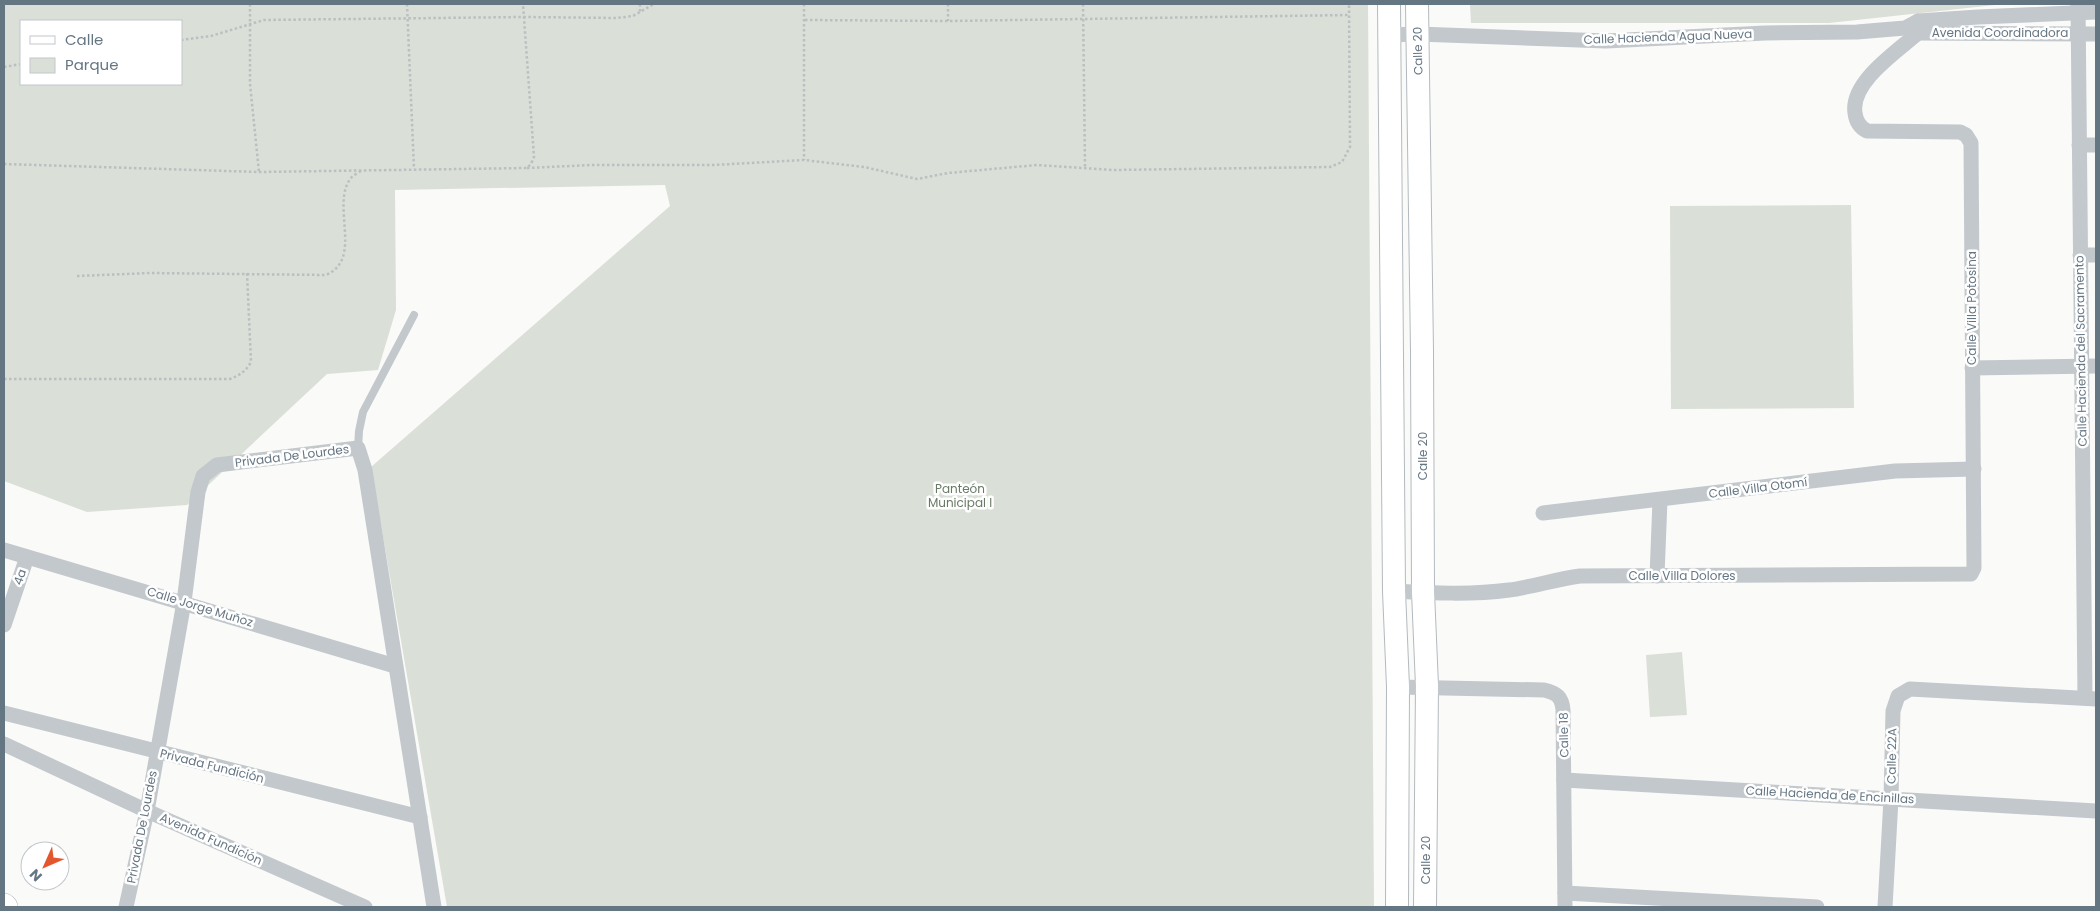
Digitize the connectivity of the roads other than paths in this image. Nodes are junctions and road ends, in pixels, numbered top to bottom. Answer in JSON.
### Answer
{"nodes":[{"id":1,"x":1389,"y":4,"type":"edge"},
{"id":2,"x":1417,"y":4,"type":"edge"},
{"id":3,"x":2078,"y":8,"type":"edge"},
{"id":4,"x":2096,"y":12,"type":"edge"},
{"id":5,"x":1914,"y":27,"type":"junction"},
{"id":6,"x":1857,"y":32,"type":"joint"},
{"id":7,"x":2078,"y":33,"type":"junction"},
{"id":8,"x":1418,"y":34,"type":"junction"},
{"id":9,"x":2096,"y":34,"type":"edge"},
{"id":10,"x":1388,"y":35,"type":"junction"},
{"id":11,"x":2079,"y":145,"type":"junction"},
{"id":12,"x":2096,"y":145,"type":"edge"},
{"id":13,"x":2080,"y":255,"type":"junction"},
{"id":14,"x":2096,"y":255,"type":"edge"},
{"id":15,"x":1391,"y":303,"type":"junction"},
{"id":16,"x":1422,"y":305,"type":"junction"},
{"id":17,"x":414,"y":315,"type":"dead end"},
{"id":18,"x":2089,"y":366,"type":"edge"},
{"id":19,"x":1972,"y":368,"type":"junction"},
{"id":20,"x":358,"y":448,"type":"junction"},
{"id":21,"x":1974,"y":469,"type":"junction"},
{"id":22,"x":1660,"y":500,"type":"junction"},
{"id":23,"x":1543,"y":513,"type":"dead end"},
{"id":24,"x":4,"y":550,"type":"edge"},
{"id":25,"x":27,"y":557,"type":"junction"},
{"id":26,"x":1971,"y":574,"type":"joint"},
{"id":27,"x":1657,"y":576,"type":"junction"},
{"id":28,"x":1394,"y":591,"type":"junction"},
{"id":29,"x":1423,"y":592,"type":"junction"},
{"id":30,"x":184,"y":602,"type":"junction"},
{"id":31,"x":4,"y":625,"type":"edge"},
{"id":32,"x":396,"y":666,"type":"junction"},
{"id":33,"x":1398,"y":686,"type":"junction"},
{"id":34,"x":1427,"y":686,"type":"junction"},
{"id":35,"x":2090,"y":698,"type":"edge"},
{"id":36,"x":4,"y":713,"type":"edge"},
{"id":37,"x":4,"y":744,"type":"edge"},
{"id":38,"x":157,"y":752,"type":"junction"},
{"id":39,"x":1564,"y":780,"type":"junction"},
{"id":40,"x":1891,"y":799,"type":"junction"},
{"id":41,"x":147,"y":811,"type":"junction"},
{"id":42,"x":2096,"y":812,"type":"edge"},
{"id":43,"x":420,"y":818,"type":"junction"},
{"id":44,"x":1397,"y":829,"type":"junction"},
{"id":45,"x":1426,"y":830,"type":"junction"},
{"id":46,"x":1565,"y":900,"type":"edge"},
{"id":47,"x":126,"y":907,"type":"edge"},
{"id":48,"x":365,"y":907,"type":"edge"},
{"id":49,"x":434,"y":907,"type":"edge"},
{"id":50,"x":1397,"y":907,"type":"edge"},
{"id":51,"x":1425,"y":907,"type":"edge"},
{"id":52,"x":1816,"y":907,"type":"edge"},
{"id":53,"x":1885,"y":907,"type":"edge"}],
"edges":[{"from":1,"to":10,"type":"main road"},
{"from":2,"to":8,"type":"main road","name":"Calle 20"},
{"from":3,"to":4,"type":"street","name":"Avenida Coordinadora"},
{"from":3,"to":5,"type":"street","name":"Avenida Coordinadora"},
{"from":3,"to":7,"type":"street","name":"Calle Hacienda del Sacramento"},
{"from":5,"to":6,"type":"street","name":"Avenida Coordinadora"},
{"from":5,"to":7,"type":"street","name":"Avenida Coordinadora"},
{"from":5,"to":19,"type":"street","name":"Calle Villa Potosina"},
{"from":6,"to":8,"type":"street","name":"Calle Hacienda Agua Nueva"},
{"from":7,"to":9,"type":"street","name":"Avenida Coordinadora"},
{"from":7,"to":11,"type":"street","name":"Calle Hacienda del Sacramento"},
{"from":8,"to":10,"type":"street","name":"Calle Hacienda Agua Nueva"},
{"from":8,"to":16,"type":"main road","name":"Calle 20"},
{"from":10,"to":15,"type":"main road"},
{"from":11,"to":12,"type":"street"},
{"from":11,"to":13,"type":"street","name":"Calle Hacienda del Sacramento"},
{"from":13,"to":14,"type":"street"},
{"from":13,"to":18,"type":"street","name":"Calle Hacienda del Sacramento"},
{"from":15,"to":16,"type":"main road"},
{"from":15,"to":28,"type":"main road"},
{"from":16,"to":29,"type":"main road","name":"Calle 20"},
{"from":17,"to":20,"type":"lane"},
{"from":18,"to":19,"type":"street"},
{"from":18,"to":35,"type":"street","name":"Calle Hacienda del Sacramento"},
{"from":19,"to":21,"type":"street","name":"Calle Villa Potosina"},
{"from":20,"to":30,"type":"street","name":"Privada De Lourdes"},
{"from":20,"to":32,"type":"street","name":"Privada De Lourdes"},
{"from":21,"to":22,"type":"street","name":"Calle Villa Otomí"},
{"from":21,"to":26,"type":"street","name":"Calle Villa Potosina"},
{"from":22,"to":23,"type":"street","name":"Calle Villa Otomí"},
{"from":22,"to":27,"type":"street"},
{"from":24,"to":25,"type":"street","name":"Calle Jorge Muñoz"},
{"from":25,"to":30,"type":"street","name":"Calle Jorge Muñoz"},
{"from":25,"to":31,"type":"street","name":"4a"},
{"from":26,"to":27,"type":"street","name":"Calle Villa Dolores"},
{"from":27,"to":29,"type":"street","name":"Calle Villa Dolores"},
{"from":28,"to":29,"type":"street","name":"Calle Villa Dolores"},
{"from":28,"to":33,"type":"main road"},
{"from":29,"to":34,"type":"main road","name":"Calle 20"},
{"from":30,"to":32,"type":"street","name":"Calle Jorge Muñoz"},
{"from":30,"to":38,"type":"street","name":"Privada De Lourdes"},
{"from":32,"to":43,"type":"street","name":"Privada De Lourdes"},
{"from":33,"to":34,"type":"street","name":"Calle 18"},
{"from":33,"to":44,"type":"main road"},
{"from":34,"to":39,"type":"street","name":"Calle 18"},
{"from":34,"to":45,"type":"main road","name":"Calle 20"},
{"from":35,"to":40,"type":"street","name":"Calle 22A"},
{"from":36,"to":38,"type":"street","name":"Privada Fundición"},
{"from":37,"to":41,"type":"street","name":"Avenida Fundición"},
{"from":38,"to":41,"type":"street","name":"Privada De Lourdes"},
{"from":38,"to":43,"type":"street","name":"Privada Fundición"},
{"from":39,"to":40,"type":"street","name":"Calle Hacienda de Encinillas"},
{"from":39,"to":46,"type":"street","name":"Calle 18"},
{"from":40,"to":42,"type":"street","name":"Calle Hacienda de Encinillas"},
{"from":40,"to":53,"type":"street","name":"Calle 22A"},
{"from":41,"to":47,"type":"street","name":"Privada De Lourdes"},
{"from":41,"to":48,"type":"street","name":"Avenida Fundición"},
{"from":43,"to":49,"type":"street","name":"Privada De Lourdes"},
{"from":44,"to":45,"type":"main road"},
{"from":44,"to":50,"type":"main road"},
{"from":45,"to":51,"type":"main road","name":"Calle 20"},
{"from":46,"to":52,"type":"street"}]}
